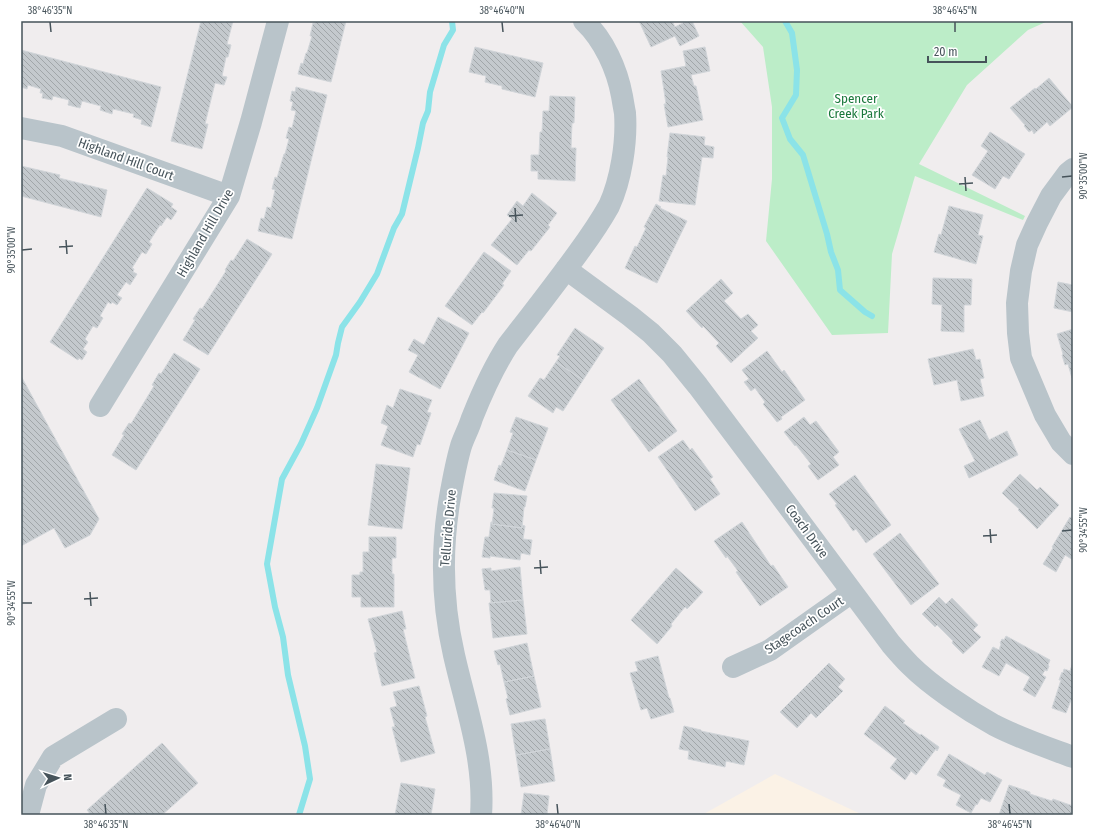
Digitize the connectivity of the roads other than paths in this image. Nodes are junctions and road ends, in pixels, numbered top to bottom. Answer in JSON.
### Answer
{"nodes":[{"id":1,"x":278,"y":21,"type":"edge"},
{"id":2,"x":584,"y":21,"type":"edge"},
{"id":3,"x":21,"y":128,"type":"edge"},
{"id":4,"x":1073,"y":169,"type":"edge"},
{"id":5,"x":229,"y":196,"type":"junction"},
{"id":6,"x":566,"y":270,"type":"junction"},
{"id":7,"x":100,"y":406,"type":"dead end"},
{"id":8,"x":1073,"y":454,"type":"edge"},
{"id":9,"x":852,"y":592,"type":"junction"},
{"id":10,"x":733,"y":667,"type":"dead end"},
{"id":11,"x":116,"y":719,"type":"dead end"},
{"id":12,"x":1073,"y":757,"type":"edge"},
{"id":13,"x":28,"y":815,"type":"edge"},
{"id":14,"x":481,"y":815,"type":"edge"}],
"edges":[{"from":1,"to":5,"type":"street","name":"Highland Hill Drive"},
{"from":2,"to":6,"type":"street","name":"Telluride Drive"},
{"from":3,"to":5,"type":"street","name":"Highland Hill Court"},
{"from":4,"to":8,"type":"street"},
{"from":5,"to":7,"type":"street","name":"Highland Hill Drive"},
{"from":6,"to":9,"type":"street","name":"Coach Drive"},
{"from":6,"to":14,"type":"street","name":"Telluride Drive"},
{"from":9,"to":10,"type":"street","name":"Stagecoach Court"},
{"from":9,"to":12,"type":"street","name":"Coach Drive"},
{"from":11,"to":13,"type":"street"}]}
